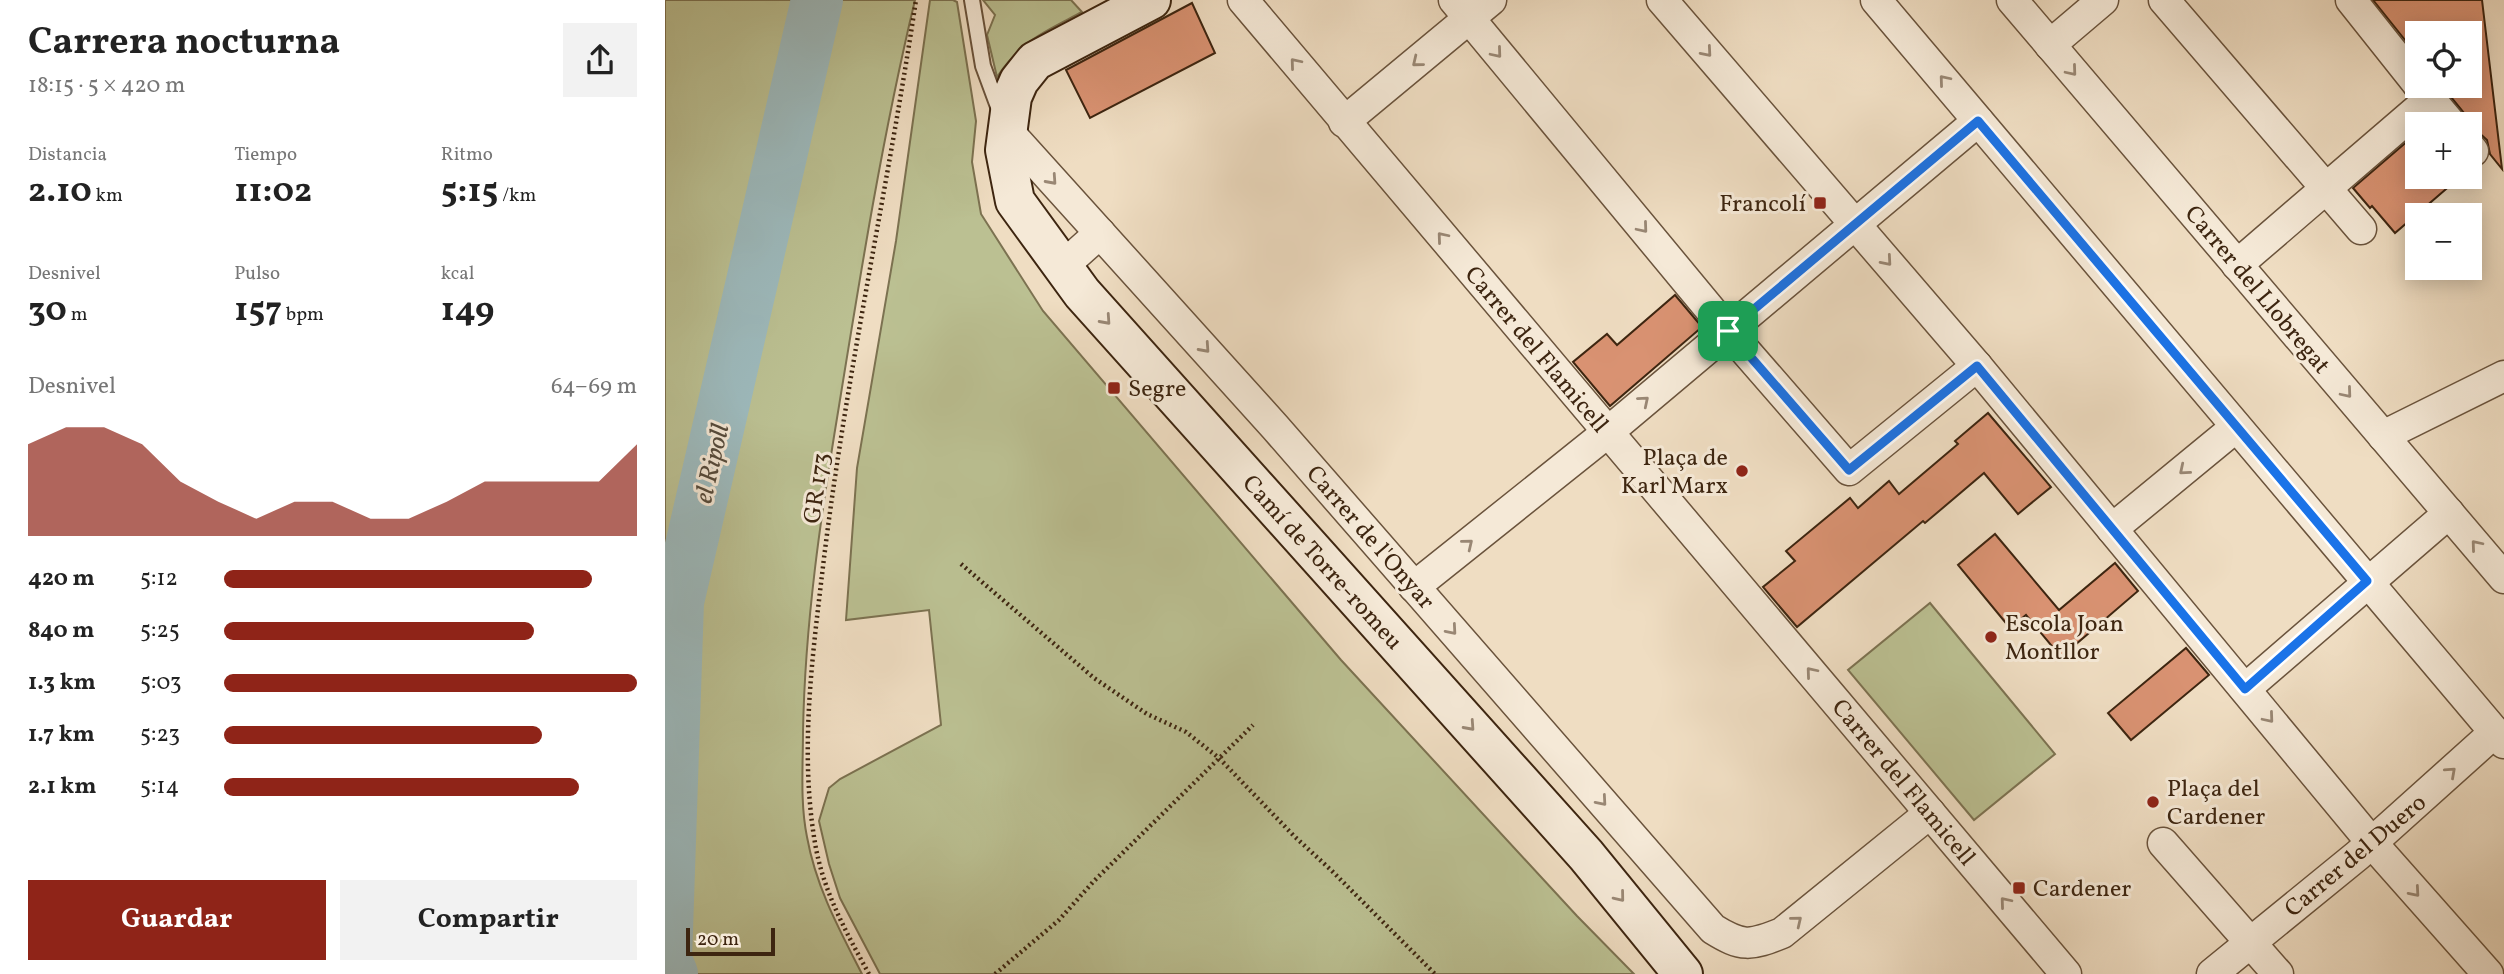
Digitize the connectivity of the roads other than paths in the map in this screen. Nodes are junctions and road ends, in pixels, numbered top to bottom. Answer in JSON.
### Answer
{"nodes":[{"id":1,"x":972,"y":0,"type":"edge"},
{"id":2,"x":1151,"y":0,"type":"edge"},
{"id":3,"x":1243,"y":0,"type":"edge"},
{"id":4,"x":1662,"y":0,"type":"edge"},
{"id":5,"x":1876,"y":0,"type":"edge"},
{"id":6,"x":2012,"y":0,"type":"edge"},
{"id":7,"x":2103,"y":0,"type":"edge"},
{"id":8,"x":2164,"y":0,"type":"edge"},
{"id":9,"x":2351,"y":0,"type":"edge"},
{"id":10,"x":1471,"y":6,"type":"edge"},
{"id":11,"x":2050,"y":45,"type":"junction"},
{"id":12,"x":2405,"y":68,"type":"edge"},
{"id":13,"x":2413,"y":98,"type":"edge"},
{"id":14,"x":2429,"y":98,"type":"edge"},
{"id":15,"x":2441,"y":112,"type":"edge"},
{"id":16,"x":1344,"y":121,"type":"junction"},
{"id":17,"x":1978,"y":121,"type":"junction"},
{"id":18,"x":1006,"y":129,"type":"junction"},
{"id":19,"x":2325,"y":189,"type":"junction"},
{"id":20,"x":1854,"y":223,"type":"junction"},
{"id":21,"x":2361,"y":229,"type":"dead end"},
{"id":22,"x":1100,"y":233,"type":"junction"},
{"id":23,"x":2237,"y":265,"type":"junction"},
{"id":24,"x":1062,"y":267,"type":"junction"},
{"id":25,"x":1728,"y":331,"type":"junction"},
{"id":26,"x":1977,"y":366,"type":"junction"},
{"id":27,"x":2504,"y":376,"type":"edge"},
{"id":28,"x":2236,"y":427,"type":"junction"},
{"id":29,"x":1608,"y":432,"type":"junction"},
{"id":30,"x":2383,"y":436,"type":"junction"},
{"id":31,"x":2449,"y":513,"type":"junction"},
{"id":32,"x":2112,"y":529,"type":"junction"},
{"id":33,"x":2504,"y":578,"type":"edge"},
{"id":34,"x":2367,"y":581,"type":"junction"},
{"id":35,"x":1414,"y":587,"type":"junction"},
{"id":36,"x":2245,"y":689,"type":"junction"},
{"id":37,"x":2500,"y":738,"type":"edge"},
{"id":38,"x":1930,"y":813,"type":"junction"},
{"id":39,"x":2164,"y":843,"type":"dead end"},
{"id":40,"x":2372,"y":843,"type":"junction"},
{"id":41,"x":2251,"y":943,"type":"junction"},
{"id":42,"x":2058,"y":964,"type":"edge"},
{"id":43,"x":1683,"y":974,"type":"edge"},
{"id":44,"x":2212,"y":974,"type":"edge"},
{"id":45,"x":2278,"y":974,"type":"edge"},
{"id":46,"x":2488,"y":974,"type":"edge"}],
"edges":[{"from":1,"to":18,"type":"lane"},
{"from":2,"to":18,"type":"street","name":"Camí de Torre-romeu"},
{"from":16,"to":3,"type":"street","name":"Carrer del Flamicell","one_way":true},
{"from":4,"to":20,"type":"street","one_way":true},
{"from":17,"to":5,"type":"street","one_way":true},
{"from":6,"to":11,"type":"street","name":"Carrer del Llobregat"},
{"from":7,"to":11,"type":"street"},
{"from":8,"to":19,"type":"street"},
{"from":9,"to":12,"type":"street"},
{"from":10,"to":16,"type":"street","one_way":true},
{"from":10,"to":25,"type":"street","one_way":true},
{"from":11,"to":23,"type":"street","name":"Carrer del Llobregat","one_way":true},
{"from":13,"to":19,"type":"street"},
{"from":14,"to":15,"type":"street"},
{"from":29,"to":16,"type":"street","name":"Carrer del Flamicell","one_way":true},
{"from":17,"to":20,"type":"street"},
{"from":17,"to":28,"type":"street"},
{"from":18,"to":22,"type":"street","name":"Carrer de l'Onyar","one_way":true},
{"from":18,"to":24,"type":"street","name":"Camí de Torre-romeu"},
{"from":19,"to":21,"type":"street"},
{"from":19,"to":23,"type":"street"},
{"from":20,"to":25,"type":"street"},
{"from":20,"to":26,"type":"street","one_way":true},
{"from":22,"to":24,"type":"street"},
{"from":22,"to":35,"type":"street","name":"Carrer de l'Onyar","one_way":true},
{"from":23,"to":30,"type":"street","name":"Carrer del Llobregat","one_way":true},
{"from":24,"to":43,"type":"street","name":"Camí de Torre-romeu","one_way":true},
{"from":25,"to":26,"type":"street"},
{"from":29,"to":25,"type":"street","one_way":true},
{"from":26,"to":32,"type":"street"},
{"from":27,"to":30,"type":"street"},
{"from":28,"to":32,"type":"street","one_way":true},
{"from":28,"to":34,"type":"street"},
{"from":35,"to":29,"type":"street","one_way":true},
{"from":38,"to":29,"type":"street","name":"Carrer del Flamicell","one_way":true},
{"from":30,"to":31,"type":"street","name":"Carrer del Llobregat"},
{"from":33,"to":31,"type":"street","name":"Carrer del Llobregat","one_way":true},
{"from":31,"to":34,"type":"street"},
{"from":32,"to":36,"type":"street"},
{"from":34,"to":36,"type":"street"},
{"from":34,"to":37,"type":"street"},
{"from":35,"to":38,"type":"street","name":"Carrer de l'Onyar","one_way":true},
{"from":36,"to":40,"type":"street","one_way":true},
{"from":40,"to":37,"type":"street","name":"Carrer del Duero","one_way":true},
{"from":42,"to":38,"type":"street","name":"Carrer del Flamicell","one_way":true},
{"from":39,"to":41,"type":"street"},
{"from":40,"to":41,"type":"street","name":"Carrer del Duero"},
{"from":40,"to":46,"type":"street","one_way":true},
{"from":41,"to":44,"type":"street","name":"Carrer del Duero"},
{"from":41,"to":45,"type":"street"}]}
